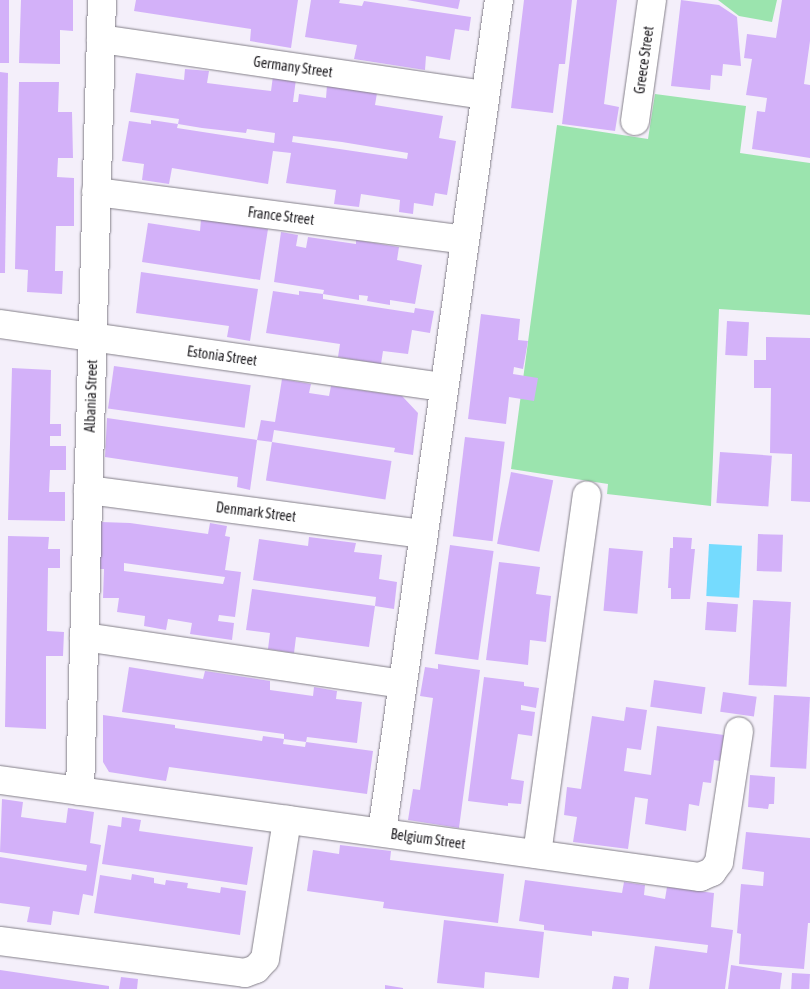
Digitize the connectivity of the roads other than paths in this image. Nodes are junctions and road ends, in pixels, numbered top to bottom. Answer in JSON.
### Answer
{"nodes":[{"id":1,"x":102,"y":0,"type":"edge"},
{"id":2,"x":499,"y":0,"type":"edge"},
{"id":3,"x":652,"y":0,"type":"edge"},
{"id":4,"x":101,"y":39,"type":"junction"},
{"id":5,"x":485,"y":95,"type":"junction"},
{"id":6,"x":635,"y":121,"type":"dead end"},
{"id":7,"x":96,"y":192,"type":"junction"},
{"id":8,"x":465,"y":240,"type":"junction"},
{"id":9,"x":0,"y":324,"type":"edge"},
{"id":10,"x":92,"y":337,"type":"junction"},
{"id":11,"x":444,"y":387,"type":"junction"},
{"id":12,"x":88,"y":490,"type":"junction"},
{"id":13,"x":587,"y":495,"type":"dead end"},
{"id":14,"x":424,"y":534,"type":"junction"},
{"id":15,"x":84,"y":637,"type":"junction"},
{"id":16,"x":402,"y":684,"type":"junction"},
{"id":17,"x":739,"y":732,"type":"dead end"},
{"id":18,"x":0,"y":780,"type":"edge"},
{"id":19,"x":80,"y":791,"type":"junction"},
{"id":20,"x":287,"y":820,"type":"junction"},
{"id":21,"x":382,"y":832,"type":"junction"},
{"id":22,"x":537,"y":854,"type":"junction"},
{"id":23,"x":0,"y":941,"type":"edge"}],
"edges":[{"from":1,"to":4,"type":"street","name":"Albania Street"},
{"from":2,"to":5,"type":"street"},
{"from":3,"to":6,"type":"street","name":"Greece Street"},
{"from":4,"to":5,"type":"street","name":"Germany Street"},
{"from":4,"to":7,"type":"street","name":"Albania Street"},
{"from":5,"to":8,"type":"street"},
{"from":7,"to":8,"type":"street","name":"France Street"},
{"from":7,"to":10,"type":"street","name":"Albania Street"},
{"from":8,"to":11,"type":"street"},
{"from":9,"to":10,"type":"street","name":"Estonia Street"},
{"from":10,"to":11,"type":"street","name":"Estonia Street"},
{"from":10,"to":12,"type":"street","name":"Albania Street"},
{"from":11,"to":14,"type":"street"},
{"from":12,"to":14,"type":"street","name":"Denmark Street"},
{"from":12,"to":15,"type":"street","name":"Albania Street"},
{"from":13,"to":22,"type":"street"},
{"from":14,"to":16,"type":"street"},
{"from":15,"to":16,"type":"street"},
{"from":15,"to":19,"type":"street","name":"Albania Street"},
{"from":16,"to":21,"type":"street"},
{"from":17,"to":22,"type":"street","name":"Belgium Street"},
{"from":18,"to":19,"type":"street","name":"Belgium Street"},
{"from":19,"to":20,"type":"street","name":"Belgium Street"},
{"from":20,"to":21,"type":"street","name":"Belgium Street"},
{"from":20,"to":23,"type":"street"},
{"from":21,"to":22,"type":"street","name":"Belgium Street"}]}
